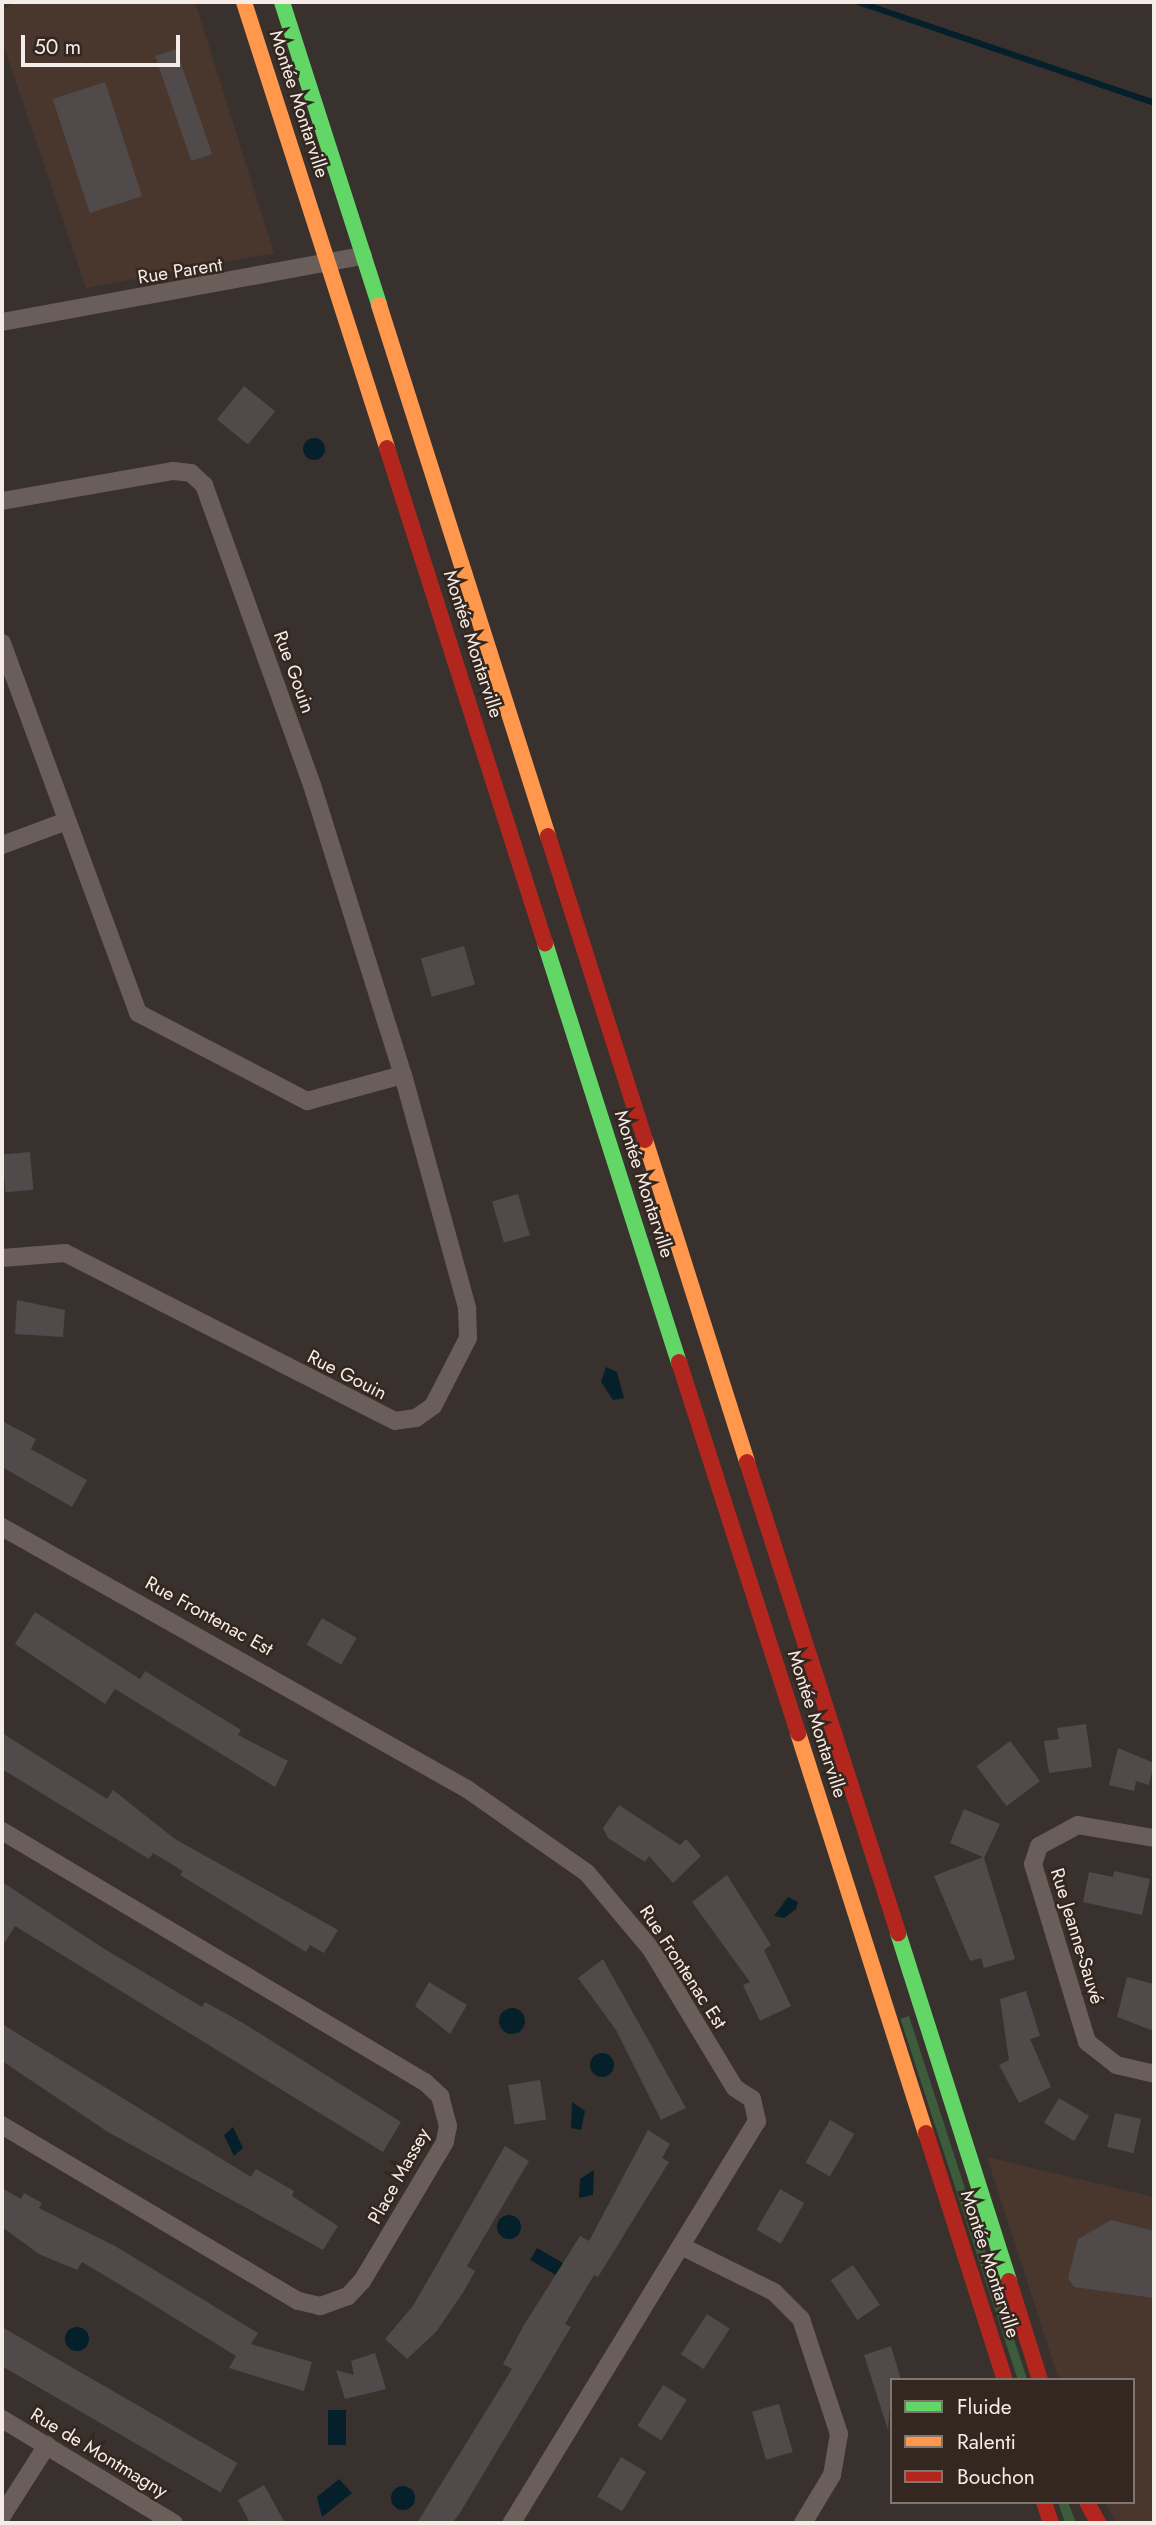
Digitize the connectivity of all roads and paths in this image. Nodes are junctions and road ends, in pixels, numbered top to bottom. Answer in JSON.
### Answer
{"nodes":[{"id":1,"x":244,"y":2,"type":"edge"},
{"id":2,"x":282,"y":2,"type":"edge"},
{"id":3,"x":363,"y":256,"type":"junction"},
{"id":4,"x":330,"y":266,"type":"junction"},
{"id":5,"x":2,"y":322,"type":"edge"},
{"id":6,"x":2,"y":501,"type":"edge"},
{"id":7,"x":2,"y":643,"type":"edge"},
{"id":8,"x":67,"y":821,"type":"junction"},
{"id":9,"x":2,"y":845,"type":"edge"},
{"id":10,"x":403,"y":1075,"type":"junction"},
{"id":11,"x":2,"y":1258,"type":"edge"},
{"id":12,"x":2,"y":1527,"type":"edge"},
{"id":13,"x":2,"y":1831,"type":"edge"},
{"id":14,"x":1154,"y":1838,"type":"edge"},
{"id":15,"x":1154,"y":2074,"type":"edge"},
{"id":16,"x":2,"y":2125,"type":"edge"},
{"id":17,"x":681,"y":2246,"type":"junction"},
{"id":18,"x":1004,"y":2378,"type":"edge"},
{"id":19,"x":1039,"y":2378,"type":"edge"},
{"id":20,"x":2,"y":2419,"type":"edge"},
{"id":21,"x":47,"y":2445,"type":"junction"},
{"id":22,"x":1045,"y":2504,"type":"edge"},
{"id":23,"x":1079,"y":2504,"type":"edge"},
{"id":24,"x":1088,"y":2504,"type":"edge"},
{"id":25,"x":2,"y":2516,"type":"edge"},
{"id":26,"x":174,"y":2523,"type":"edge"},
{"id":27,"x":512,"y":2523,"type":"edge"},
{"id":28,"x":803,"y":2523,"type":"edge"},
{"id":29,"x":1051,"y":2523,"type":"edge"},
{"id":30,"x":1085,"y":2523,"type":"edge"},
{"id":31,"x":1098,"y":2523,"type":"edge"}],
"edges":[{"from":1,"to":4,"type":"street","name":"Montée Montarville"},
{"from":2,"to":3,"type":"street","name":"Montée Montarville"},
{"from":3,"to":4,"type":"street","name":"Rue Parent"},
{"from":3,"to":19,"type":"street","name":"Montée Montarville"},
{"from":4,"to":5,"type":"street","name":"Rue Parent"},
{"from":4,"to":18,"type":"street","name":"Montée Montarville"},
{"from":6,"to":10,"type":"street","name":"Rue Gouin"},
{"from":7,"to":8,"type":"street"},
{"from":8,"to":9,"type":"street"},
{"from":8,"to":10,"type":"street"},
{"from":10,"to":11,"type":"street","name":"Rue Gouin"},
{"from":12,"to":17,"type":"street","name":"Rue Frontenac Est"},
{"from":13,"to":16,"type":"street","name":"Place Massey"},
{"from":14,"to":15,"type":"street","name":"Rue Jeanne-Sauvé"},
{"from":17,"to":27,"type":"street","name":"Rue Frontenac Est"},
{"from":17,"to":28,"type":"street"},
{"from":20,"to":21,"type":"street","name":"Rue de Montmagny"},
{"from":21,"to":25,"type":"street"},
{"from":21,"to":26,"type":"street","name":"Rue de Montmagny"},
{"from":22,"to":29,"type":"street"},
{"from":23,"to":30,"type":"street"},
{"from":24,"to":31,"type":"street"}]}
